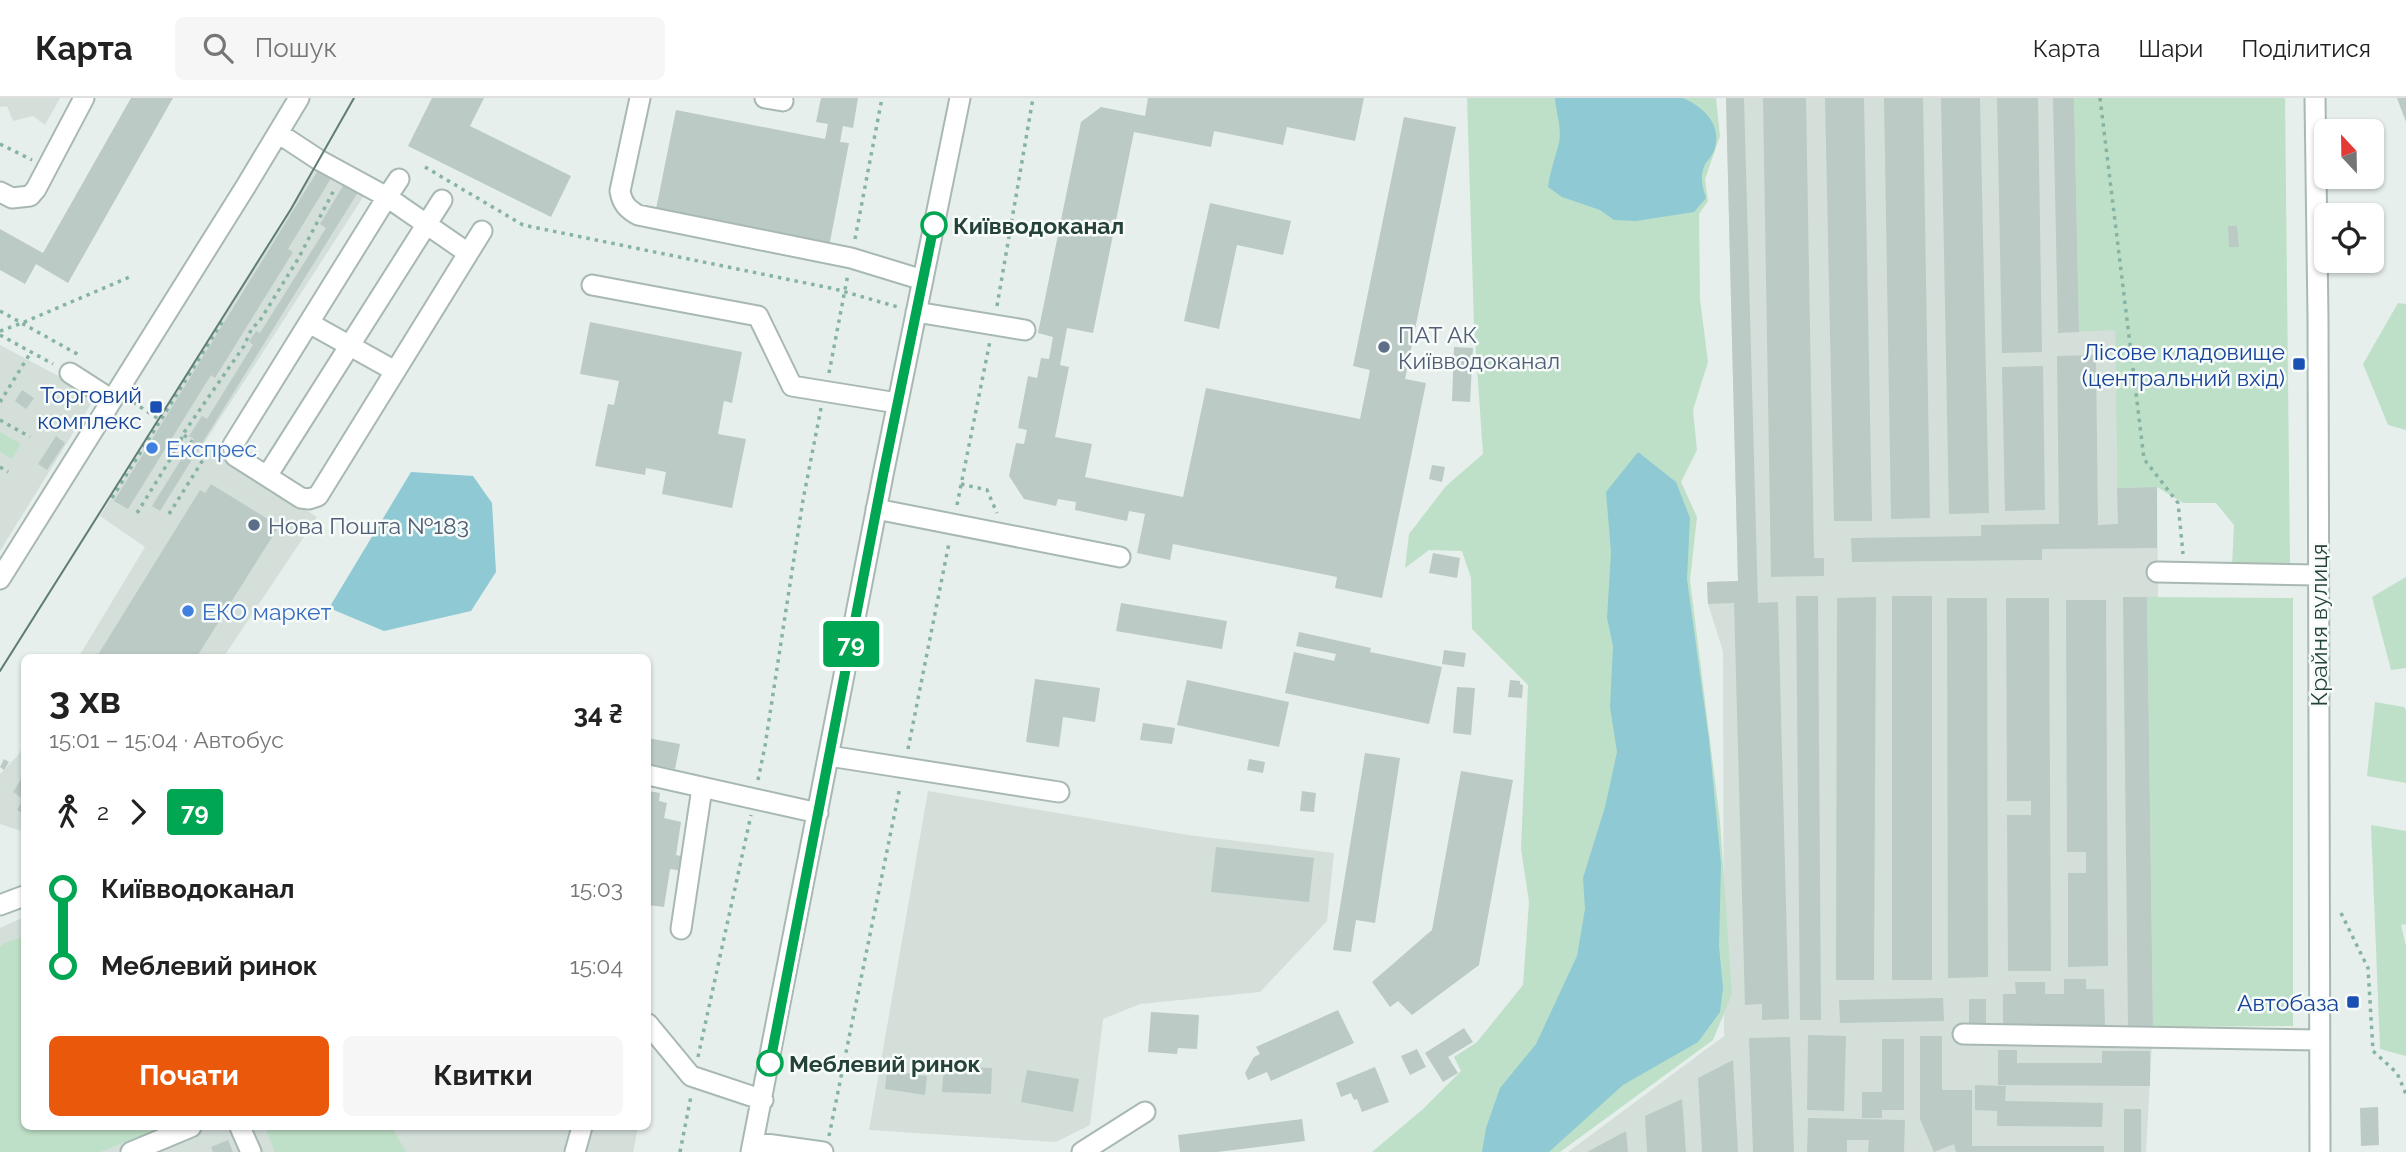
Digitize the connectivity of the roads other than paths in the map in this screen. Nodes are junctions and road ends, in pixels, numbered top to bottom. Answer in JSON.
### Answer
{"nodes":[{"id":1,"x":84,"y":98,"type":"edge"},
{"id":2,"x":299,"y":98,"type":"edge"},
{"id":3,"x":640,"y":98,"type":"edge"},
{"id":4,"x":960,"y":98,"type":"edge"},
{"id":5,"x":2315,"y":98,"type":"edge"},
{"id":6,"x":278,"y":133,"type":"junction"},
{"id":7,"x":399,"y":179,"type":"dead end"},
{"id":8,"x":0,"y":192,"type":"edge"},
{"id":9,"x":387,"y":197,"type":"junction"},
{"id":10,"x":442,"y":201,"type":"dead end"},
{"id":11,"x":427,"y":224,"type":"junction"},
{"id":12,"x":481,"y":231,"type":"dead end"},
{"id":13,"x":468,"y":253,"type":"junction"},
{"id":14,"x":923,"y":280,"type":"junction"},
{"id":15,"x":592,"y":285,"type":"dead end"},
{"id":16,"x":916,"y":312,"type":"junction"},
{"id":17,"x":309,"y":323,"type":"junction"},
{"id":18,"x":1025,"y":330,"type":"dead end"},
{"id":19,"x":349,"y":346,"type":"junction"},
{"id":20,"x":395,"y":371,"type":"junction"},
{"id":21,"x":71,"y":373,"type":"road end"},
{"id":22,"x":112,"y":400,"type":"junction"},
{"id":23,"x":897,"y":403,"type":"junction"},
{"id":24,"x":267,"y":476,"type":"junction"},
{"id":25,"x":876,"y":509,"type":"junction"},
{"id":26,"x":1120,"y":557,"type":"dead end"},
{"id":27,"x":2157,"y":572,"type":"dead end"},
{"id":28,"x":2318,"y":575,"type":"junction"},
{"id":29,"x":0,"y":579,"type":"edge"},
{"id":30,"x":829,"y":756,"type":"junction"},
{"id":31,"x":651,"y":776,"type":"edge"},
{"id":32,"x":702,"y":788,"type":"junction"},
{"id":33,"x":1059,"y":792,"type":"dead end"},
{"id":34,"x":818,"y":813,"type":"junction"},
{"id":35,"x":21,"y":896,"type":"edge"},
{"id":36,"x":0,"y":905,"type":"edge"},
{"id":37,"x":681,"y":929,"type":"dead end"},
{"id":38,"x":651,"y":1027,"type":"edge"},
{"id":39,"x":1963,"y":1034,"type":"dead end"},
{"id":40,"x":2319,"y":1040,"type":"junction"},
{"id":41,"x":763,"y":1100,"type":"junction"},
{"id":42,"x":1145,"y":1112,"type":"dead end"},
{"id":43,"x":184,"y":1130,"type":"edge"},
{"id":44,"x":241,"y":1130,"type":"edge"},
{"id":45,"x":581,"y":1130,"type":"edge"},
{"id":46,"x":826,"y":1145,"type":"edge"},
{"id":47,"x":752,"y":1147,"type":"edge"},
{"id":48,"x":131,"y":1152,"type":"edge"},
{"id":49,"x":251,"y":1152,"type":"edge"},
{"id":50,"x":575,"y":1152,"type":"edge"},
{"id":51,"x":1083,"y":1152,"type":"edge"},
{"id":52,"x":2320,"y":1152,"type":"edge"}],
"edges":[{"from":1,"to":8,"type":"street"},
{"from":2,"to":6,"type":"street"},
{"from":3,"to":14,"type":"street"},
{"from":4,"to":14,"type":"street"},
{"from":5,"to":28,"type":"street","name":"Крайня вулиця"},
{"from":6,"to":9,"type":"street"},
{"from":6,"to":22,"type":"street"},
{"from":7,"to":9,"type":"street"},
{"from":9,"to":11,"type":"street"},
{"from":9,"to":17,"type":"street"},
{"from":10,"to":11,"type":"street"},
{"from":11,"to":13,"type":"street"},
{"from":11,"to":19,"type":"street"},
{"from":12,"to":13,"type":"street"},
{"from":13,"to":20,"type":"street"},
{"from":14,"to":16,"type":"street"},
{"from":15,"to":23,"type":"street"},
{"from":16,"to":18,"type":"street"},
{"from":16,"to":23,"type":"street"},
{"from":17,"to":19,"type":"street"},
{"from":17,"to":24,"type":"street"},
{"from":19,"to":20,"type":"street"},
{"from":19,"to":24,"type":"street"},
{"from":20,"to":24,"type":"street"},
{"from":21,"to":22,"type":"street"},
{"from":22,"to":29,"type":"street"},
{"from":23,"to":25,"type":"street"},
{"from":25,"to":26,"type":"street"},
{"from":25,"to":30,"type":"street"},
{"from":27,"to":28,"type":"street"},
{"from":28,"to":40,"type":"street","name":"Крайня вулиця"},
{"from":30,"to":33,"type":"street"},
{"from":30,"to":34,"type":"street"},
{"from":31,"to":32,"type":"street"},
{"from":32,"to":34,"type":"street"},
{"from":32,"to":37,"type":"street"},
{"from":34,"to":41,"type":"street"},
{"from":35,"to":36,"type":"street"},
{"from":38,"to":41,"type":"street"},
{"from":39,"to":40,"type":"street"},
{"from":40,"to":52,"type":"street","name":"Крайня вулиця"},
{"from":41,"to":47,"type":"street"},
{"from":42,"to":51,"type":"street"},
{"from":43,"to":48,"type":"street"},
{"from":44,"to":49,"type":"street"},
{"from":45,"to":50,"type":"street"},
{"from":46,"to":47,"type":"street"}]}
